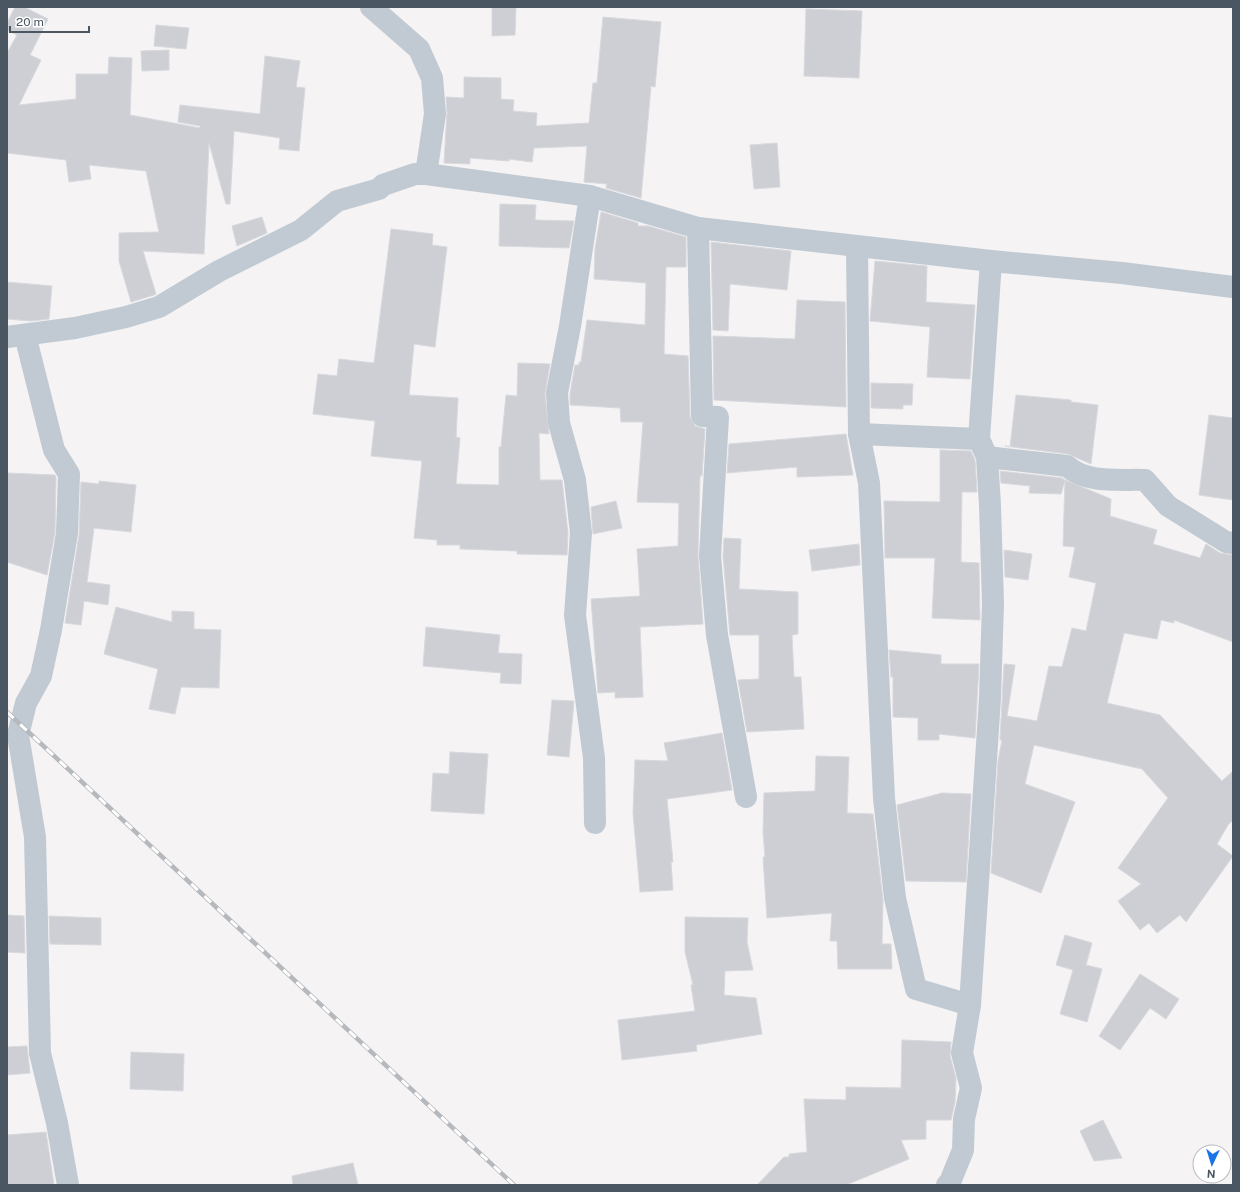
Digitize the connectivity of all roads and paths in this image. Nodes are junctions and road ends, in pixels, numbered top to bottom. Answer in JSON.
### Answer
{"nodes":[{"id":1,"x":371,"y":7,"type":"edge"},
{"id":2,"x":426,"y":174,"type":"junction"},
{"id":3,"x":590,"y":196,"type":"junction"},
{"id":4,"x":698,"y":228,"type":"junction"},
{"id":5,"x":857,"y":246,"type":"junction"},
{"id":6,"x":991,"y":261,"type":"junction"},
{"id":7,"x":1233,"y":287,"type":"edge"},
{"id":8,"x":16,"y":336,"type":"edge"},
{"id":9,"x":859,"y":434,"type":"junction"},
{"id":10,"x":983,"y":448,"type":"junction"},
{"id":11,"x":1233,"y":543,"type":"edge"},
{"id":12,"x":17,"y":704,"type":"edge"},
{"id":13,"x":746,"y":797,"type":"dead end"},
{"id":14,"x":595,"y":823,"type":"dead end"},
{"id":15,"x":970,"y":1005,"type":"junction"},
{"id":16,"x":68,"y":1185,"type":"edge"},
{"id":17,"x":947,"y":1185,"type":"edge"}],
"edges":[{"from":1,"to":2,"type":"street"},
{"from":2,"to":3,"type":"street"},
{"from":2,"to":8,"type":"street"},
{"from":3,"to":4,"type":"street"},
{"from":3,"to":14,"type":"street"},
{"from":4,"to":5,"type":"street"},
{"from":4,"to":13,"type":"street"},
{"from":5,"to":6,"type":"street"},
{"from":5,"to":9,"type":"street"},
{"from":6,"to":7,"type":"street"},
{"from":6,"to":10,"type":"street"},
{"from":8,"to":12,"type":"street"},
{"from":9,"to":10,"type":"street"},
{"from":9,"to":15,"type":"street"},
{"from":10,"to":11,"type":"street"},
{"from":10,"to":15,"type":"street"},
{"from":12,"to":16,"type":"street"},
{"from":15,"to":17,"type":"street"}]}
